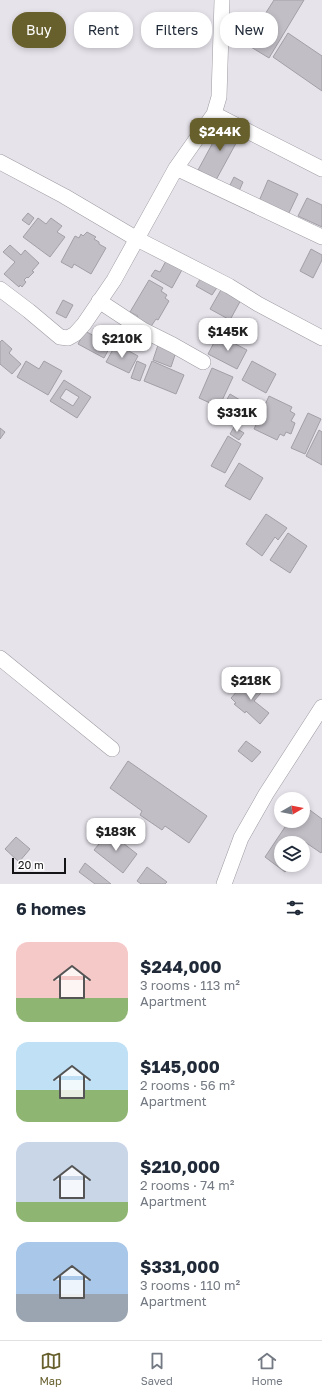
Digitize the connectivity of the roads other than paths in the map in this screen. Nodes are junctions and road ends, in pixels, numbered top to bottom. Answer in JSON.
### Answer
{"nodes":[{"id":1,"x":222,"y":0,"type":"edge"},
{"id":2,"x":214,"y":114,"type":"junction"},
{"id":3,"x":0,"y":162,"type":"edge"},
{"id":4,"x":176,"y":168,"type":"junction"},
{"id":5,"x":322,"y":169,"type":"edge"},
{"id":6,"x":322,"y":236,"type":"edge"},
{"id":7,"x":137,"y":239,"type":"junction"},
{"id":8,"x":0,"y":289,"type":"edge"},
{"id":9,"x":99,"y":301,"type":"junction"},
{"id":10,"x":322,"y":338,"type":"edge"},
{"id":11,"x":203,"y":362,"type":"dead end"},
{"id":12,"x":0,"y":658,"type":"edge"},
{"id":13,"x":322,"y":707,"type":"edge"},
{"id":14,"x":112,"y":749,"type":"dead end"},
{"id":15,"x":224,"y":884,"type":"edge"}],
"edges":[{"from":1,"to":2,"type":"street"},
{"from":2,"to":4,"type":"street"},
{"from":2,"to":5,"type":"street"},
{"from":3,"to":7,"type":"street"},
{"from":4,"to":6,"type":"street"},
{"from":4,"to":7,"type":"street"},
{"from":7,"to":9,"type":"street"},
{"from":7,"to":10,"type":"street"},
{"from":8,"to":9,"type":"street"},
{"from":9,"to":11,"type":"street"},
{"from":12,"to":14,"type":"street"},
{"from":13,"to":15,"type":"street"}]}
